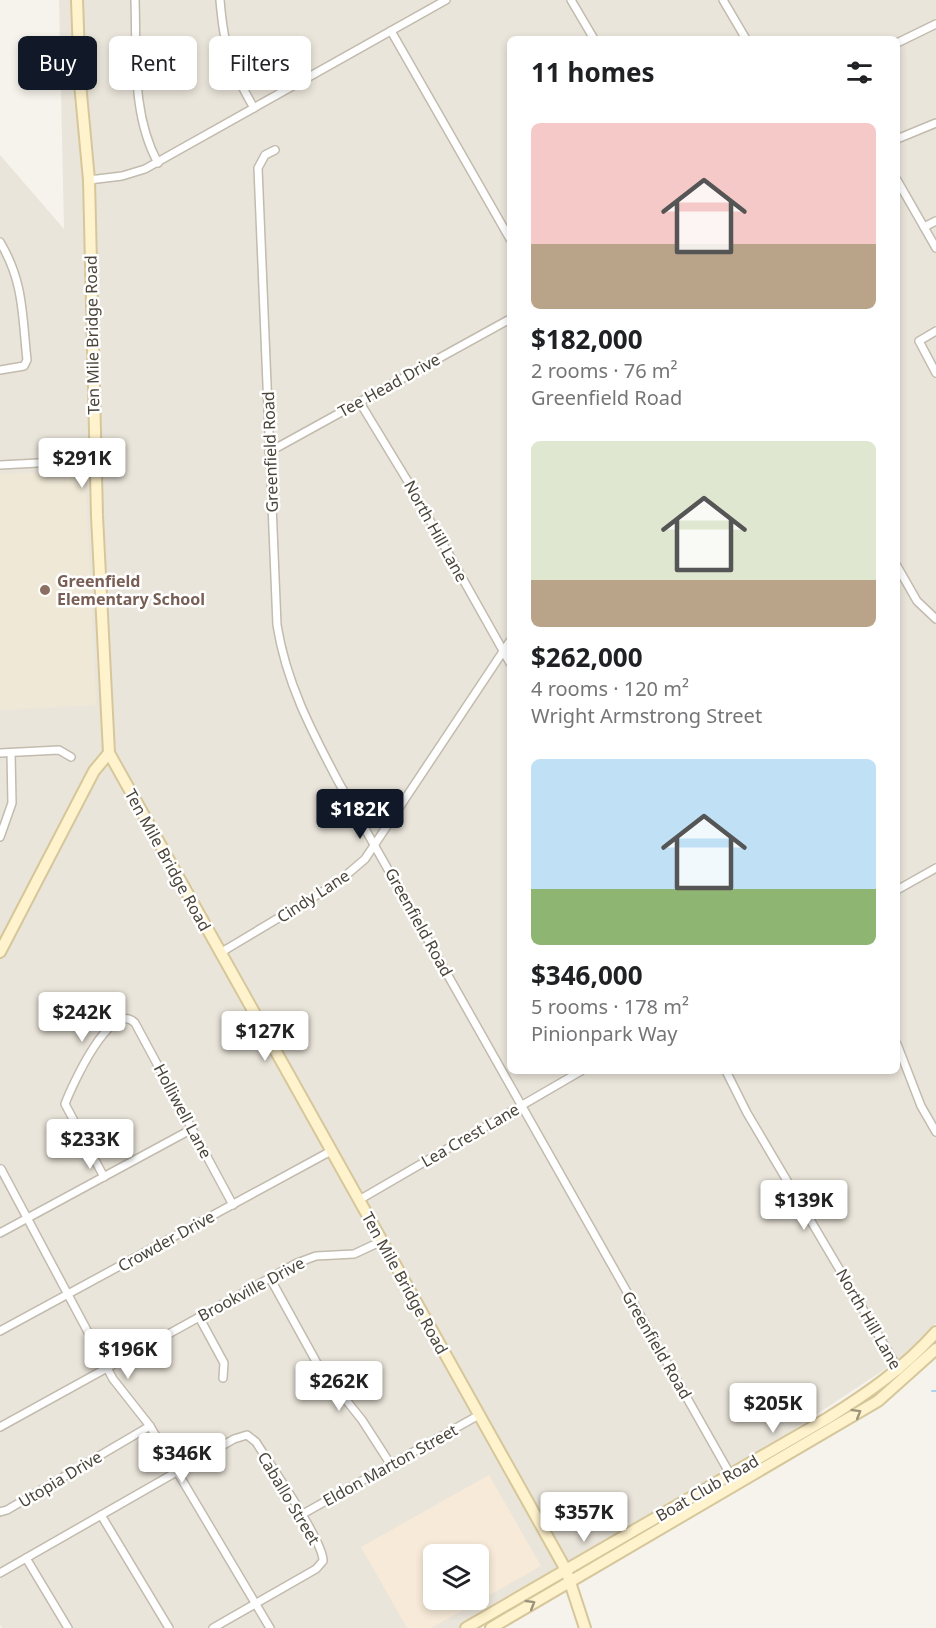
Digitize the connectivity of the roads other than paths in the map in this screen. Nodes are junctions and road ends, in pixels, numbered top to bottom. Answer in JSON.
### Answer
{"nodes":[{"id":1,"x":78,"y":0,"type":"edge"},
{"id":2,"x":135,"y":0,"type":"edge"},
{"id":3,"x":220,"y":0,"type":"edge"},
{"id":4,"x":446,"y":0,"type":"edge"},
{"id":5,"x":571,"y":0,"type":"edge"},
{"id":6,"x":723,"y":0,"type":"edge"},
{"id":7,"x":936,"y":24,"type":"edge"},
{"id":8,"x":391,"y":31,"type":"junction"},
{"id":9,"x":592,"y":36,"type":"edge"},
{"id":10,"x":744,"y":36,"type":"edge"},
{"id":11,"x":900,"y":41,"type":"edge"},
{"id":12,"x":254,"y":108,"type":"junction"},
{"id":13,"x":936,"y":123,"type":"edge"},
{"id":14,"x":900,"y":138,"type":"edge"},
{"id":15,"x":275,"y":150,"type":"dead end"},
{"id":16,"x":158,"y":163,"type":"junction"},
{"id":17,"x":89,"y":180,"type":"junction"},
{"id":18,"x":900,"y":185,"type":"edge"},
{"id":19,"x":936,"y":221,"type":"edge"},
{"id":20,"x":924,"y":227,"type":"junction"},
{"id":21,"x":507,"y":234,"type":"edge"},
{"id":22,"x":0,"y":242,"type":"edge"},
{"id":23,"x":936,"y":248,"type":"edge"},
{"id":24,"x":507,"y":321,"type":"edge"},
{"id":25,"x":936,"y":331,"type":"edge"},
{"id":26,"x":0,"y":370,"type":"edge"},
{"id":27,"x":936,"y":373,"type":"edge"},
{"id":28,"x":359,"y":401,"type":"junction"},
{"id":29,"x":270,"y":452,"type":"junction"},
{"id":30,"x":96,"y":460,"type":"junction"},
{"id":31,"x":0,"y":465,"type":"edge"},
{"id":32,"x":900,"y":571,"type":"edge"},
{"id":33,"x":936,"y":619,"type":"edge"},
{"id":34,"x":507,"y":645,"type":"edge"},
{"id":35,"x":503,"y":651,"type":"junction"},
{"id":36,"x":507,"y":658,"type":"edge"},
{"id":37,"x":0,"y":753,"type":"edge"},
{"id":38,"x":11,"y":753,"type":"junction"},
{"id":39,"x":109,"y":753,"type":"junction"},
{"id":40,"x":71,"y":757,"type":"dead end"},
{"id":41,"x":0,"y":837,"type":"edge"},
{"id":42,"x":376,"y":844,"type":"junction"},
{"id":43,"x":936,"y":868,"type":"edge"},
{"id":44,"x":900,"y":888,"type":"edge"},
{"id":45,"x":1,"y":947,"type":"edge"},
{"id":46,"x":220,"y":953,"type":"junction"},
{"id":47,"x":900,"y":1052,"type":"edge"},
{"id":48,"x":576,"y":1074,"type":"edge"},
{"id":49,"x":728,"y":1074,"type":"edge"},
{"id":50,"x":520,"y":1106,"type":"junction"},
{"id":51,"x":192,"y":1129,"type":"junction"},
{"id":52,"x":936,"y":1132,"type":"edge"},
{"id":53,"x":331,"y":1151,"type":"junction"},
{"id":54,"x":1,"y":1169,"type":"edge"},
{"id":55,"x":104,"y":1177,"type":"junction"},
{"id":56,"x":359,"y":1200,"type":"junction"},
{"id":57,"x":233,"y":1204,"type":"junction"},
{"id":58,"x":27,"y":1218,"type":"junction"},
{"id":59,"x":0,"y":1233,"type":"edge"},
{"id":60,"x":382,"y":1241,"type":"junction"},
{"id":61,"x":270,"y":1278,"type":"junction"},
{"id":62,"x":68,"y":1294,"type":"junction"},
{"id":63,"x":200,"y":1317,"type":"junction"},
{"id":64,"x":0,"y":1331,"type":"edge"},
{"id":65,"x":936,"y":1332,"type":"edge"},
{"id":66,"x":936,"y":1349,"type":"edge"},
{"id":67,"x":107,"y":1368,"type":"junction"},
{"id":68,"x":899,"y":1370,"type":"junction"},
{"id":69,"x":223,"y":1378,"type":"dead end"},
{"id":70,"x":905,"y":1380,"type":"junction"},
{"id":71,"x":479,"y":1415,"type":"junction"},
{"id":72,"x":0,"y":1426,"type":"edge"},
{"id":73,"x":150,"y":1426,"type":"junction"},
{"id":74,"x":391,"y":1465,"type":"junction"},
{"id":75,"x":178,"y":1472,"type":"junction"},
{"id":76,"x":730,"y":1474,"type":"junction"},
{"id":77,"x":0,"y":1512,"type":"edge"},
{"id":78,"x":100,"y":1515,"type":"junction"},
{"id":79,"x":301,"y":1515,"type":"junction"},
{"id":80,"x":26,"y":1558,"type":"junction"},
{"id":81,"x":0,"y":1573,"type":"edge"},
{"id":82,"x":568,"y":1575,"type":"junction"},
{"id":83,"x":255,"y":1604,"type":"junction"},
{"id":84,"x":68,"y":1628,"type":"edge"},
{"id":85,"x":169,"y":1628,"type":"edge"},
{"id":86,"x":213,"y":1628,"type":"edge"},
{"id":87,"x":270,"y":1628,"type":"edge"},
{"id":88,"x":466,"y":1628,"type":"edge"},
{"id":89,"x":491,"y":1628,"type":"edge"},
{"id":90,"x":585,"y":1628,"type":"edge"}],
"edges":[{"from":1,"to":17,"type":"street","name":"Ten Mile Bridge Road"},
{"from":2,"to":16,"type":"street"},
{"from":3,"to":12,"type":"street"},
{"from":4,"to":8,"type":"street"},
{"from":5,"to":9,"type":"street"},
{"from":6,"to":10,"type":"street"},
{"from":7,"to":11,"type":"street"},
{"from":8,"to":12,"type":"street"},
{"from":8,"to":21,"type":"street"},
{"from":12,"to":16,"type":"street"},
{"from":13,"to":14,"type":"street"},
{"from":15,"to":29,"type":"street","name":"Greenfield Road"},
{"from":16,"to":17,"type":"street"},
{"from":17,"to":30,"type":"street","name":"Ten Mile Bridge Road"},
{"from":18,"to":20,"type":"street"},
{"from":19,"to":20,"type":"street"},
{"from":20,"to":23,"type":"street"},
{"from":22,"to":26,"type":"street"},
{"from":24,"to":28,"type":"street","name":"Tee Head Drive"},
{"from":25,"to":27,"type":"street"},
{"from":28,"to":29,"type":"street","name":"Tee Head Drive"},
{"from":28,"to":35,"type":"street","name":"North Hill Lane"},
{"from":29,"to":42,"type":"street","name":"Greenfield Road"},
{"from":30,"to":31,"type":"street"},
{"from":30,"to":39,"type":"street","name":"Ten Mile Bridge Road"},
{"from":32,"to":33,"type":"street"},
{"from":34,"to":35,"type":"street","name":"Cindy Lane"},
{"from":35,"to":36,"type":"street","name":"North Hill Lane"},
{"from":35,"to":42,"type":"street","name":"Cindy Lane"},
{"from":37,"to":38,"type":"street"},
{"from":38,"to":40,"type":"street"},
{"from":38,"to":41,"type":"street"},
{"from":39,"to":45,"type":"street"},
{"from":39,"to":46,"type":"street","name":"Ten Mile Bridge Road"},
{"from":42,"to":46,"type":"street","name":"Cindy Lane"},
{"from":42,"to":50,"type":"street","name":"Greenfield Road"},
{"from":43,"to":44,"type":"street"},
{"from":46,"to":53,"type":"street","name":"Ten Mile Bridge Road"},
{"from":47,"to":52,"type":"street"},
{"from":48,"to":50,"type":"street","name":"Lea Crest Lane"},
{"from":49,"to":68,"type":"street","name":"North Hill Lane"},
{"from":50,"to":56,"type":"street","name":"Lea Crest Lane"},
{"from":50,"to":76,"type":"street","name":"Greenfield Road"},
{"from":51,"to":55,"type":"street"},
{"from":51,"to":55,"type":"street","name":"Holliwell Lane"},
{"from":51,"to":57,"type":"street","name":"Holliwell Lane"},
{"from":53,"to":56,"type":"street","name":"Ten Mile Bridge Road"},
{"from":53,"to":57,"type":"street","name":"Crowder Drive"},
{"from":54,"to":58,"type":"street"},
{"from":55,"to":58,"type":"street"},
{"from":56,"to":60,"type":"street","name":"Ten Mile Bridge Road"},
{"from":57,"to":62,"type":"street","name":"Crowder Drive"},
{"from":58,"to":59,"type":"street"},
{"from":58,"to":62,"type":"street"},
{"from":60,"to":61,"type":"street","name":"Brookville Drive"},
{"from":60,"to":71,"type":"street","name":"Ten Mile Bridge Road"},
{"from":61,"to":63,"type":"street","name":"Brookville Drive"},
{"from":61,"to":74,"type":"street"},
{"from":62,"to":64,"type":"street","name":"Crowder Drive"},
{"from":62,"to":67,"type":"street"},
{"from":63,"to":67,"type":"street","name":"Brookville Drive"},
{"from":63,"to":69,"type":"street"},
{"from":65,"to":68,"type":"street","name":"Boat Club Road"},
{"from":66,"to":70,"type":"street","name":"Boat Club Road"},
{"from":67,"to":72,"type":"street","name":"Brookville Drive"},
{"from":67,"to":73,"type":"street"},
{"from":68,"to":70,"type":"street","name":"North Hill Lane"},
{"from":68,"to":76,"type":"street","name":"Boat Club Road"},
{"from":82,"to":70,"type":"street","name":"Boat Club Road","one_way":true},
{"from":71,"to":74,"type":"street","name":"Eldon Marton Street"},
{"from":71,"to":82,"type":"street","name":"Ten Mile Bridge Road"},
{"from":73,"to":75,"type":"street"},
{"from":73,"to":77,"type":"street","name":"Utopia Drive"},
{"from":74,"to":79,"type":"street","name":"Eldon Marton Street"},
{"from":75,"to":78,"type":"street","name":"Caballo Street"},
{"from":75,"to":79,"type":"street","name":"Caballo Street"},
{"from":75,"to":83,"type":"street"},
{"from":76,"to":82,"type":"street","name":"Boat Club Road"},
{"from":78,"to":80,"type":"street","name":"Caballo Street"},
{"from":78,"to":85,"type":"street"},
{"from":79,"to":83,"type":"street","name":"Caballo Street"},
{"from":80,"to":81,"type":"street","name":"Caballo Street"},
{"from":80,"to":84,"type":"street"},
{"from":82,"to":88,"type":"street","name":"Boat Club Road"},
{"from":89,"to":82,"type":"street","name":"Boat Club Road","one_way":true},
{"from":82,"to":90,"type":"street","name":"Ten Mile Bridge Road"},
{"from":83,"to":86,"type":"street"},
{"from":83,"to":87,"type":"street"}]}
